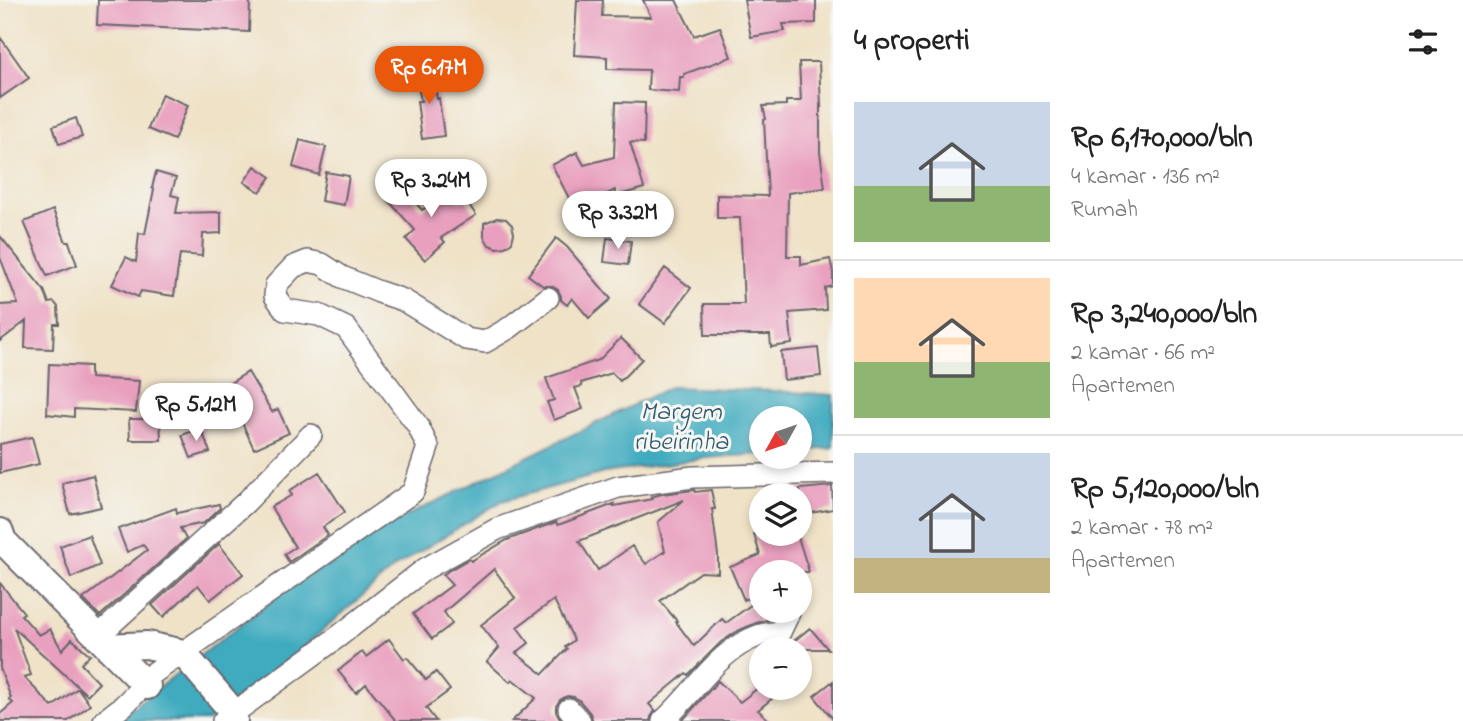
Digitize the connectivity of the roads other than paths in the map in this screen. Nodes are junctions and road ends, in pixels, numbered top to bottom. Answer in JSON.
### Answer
{"nodes":[{"id":1,"x":548,"y":298,"type":"dead end"},
{"id":2,"x":311,"y":435,"type":"dead end"},
{"id":3,"x":833,"y":473,"type":"edge"},
{"id":4,"x":0,"y":532,"type":"edge"},
{"id":5,"x":783,"y":623,"type":"edge"},
{"id":6,"x":103,"y":641,"type":"junction"},
{"id":7,"x":186,"y":656,"type":"junction"},
{"id":8,"x":144,"y":684,"type":"junction"},
{"id":9,"x":230,"y":716,"type":"edge"},
{"id":10,"x":104,"y":721,"type":"edge"},
{"id":11,"x":663,"y":721,"type":"edge"}],
"edges":[{"from":1,"to":7,"type":"street"},
{"from":2,"to":6,"type":"street"},
{"from":3,"to":9,"type":"street"},
{"from":4,"to":6,"type":"street"},
{"from":5,"to":11,"type":"street"},
{"from":6,"to":7,"type":"street"},
{"from":6,"to":8,"type":"street"},
{"from":7,"to":8,"type":"street"},
{"from":7,"to":9,"type":"street"},
{"from":8,"to":10,"type":"street"}]}
